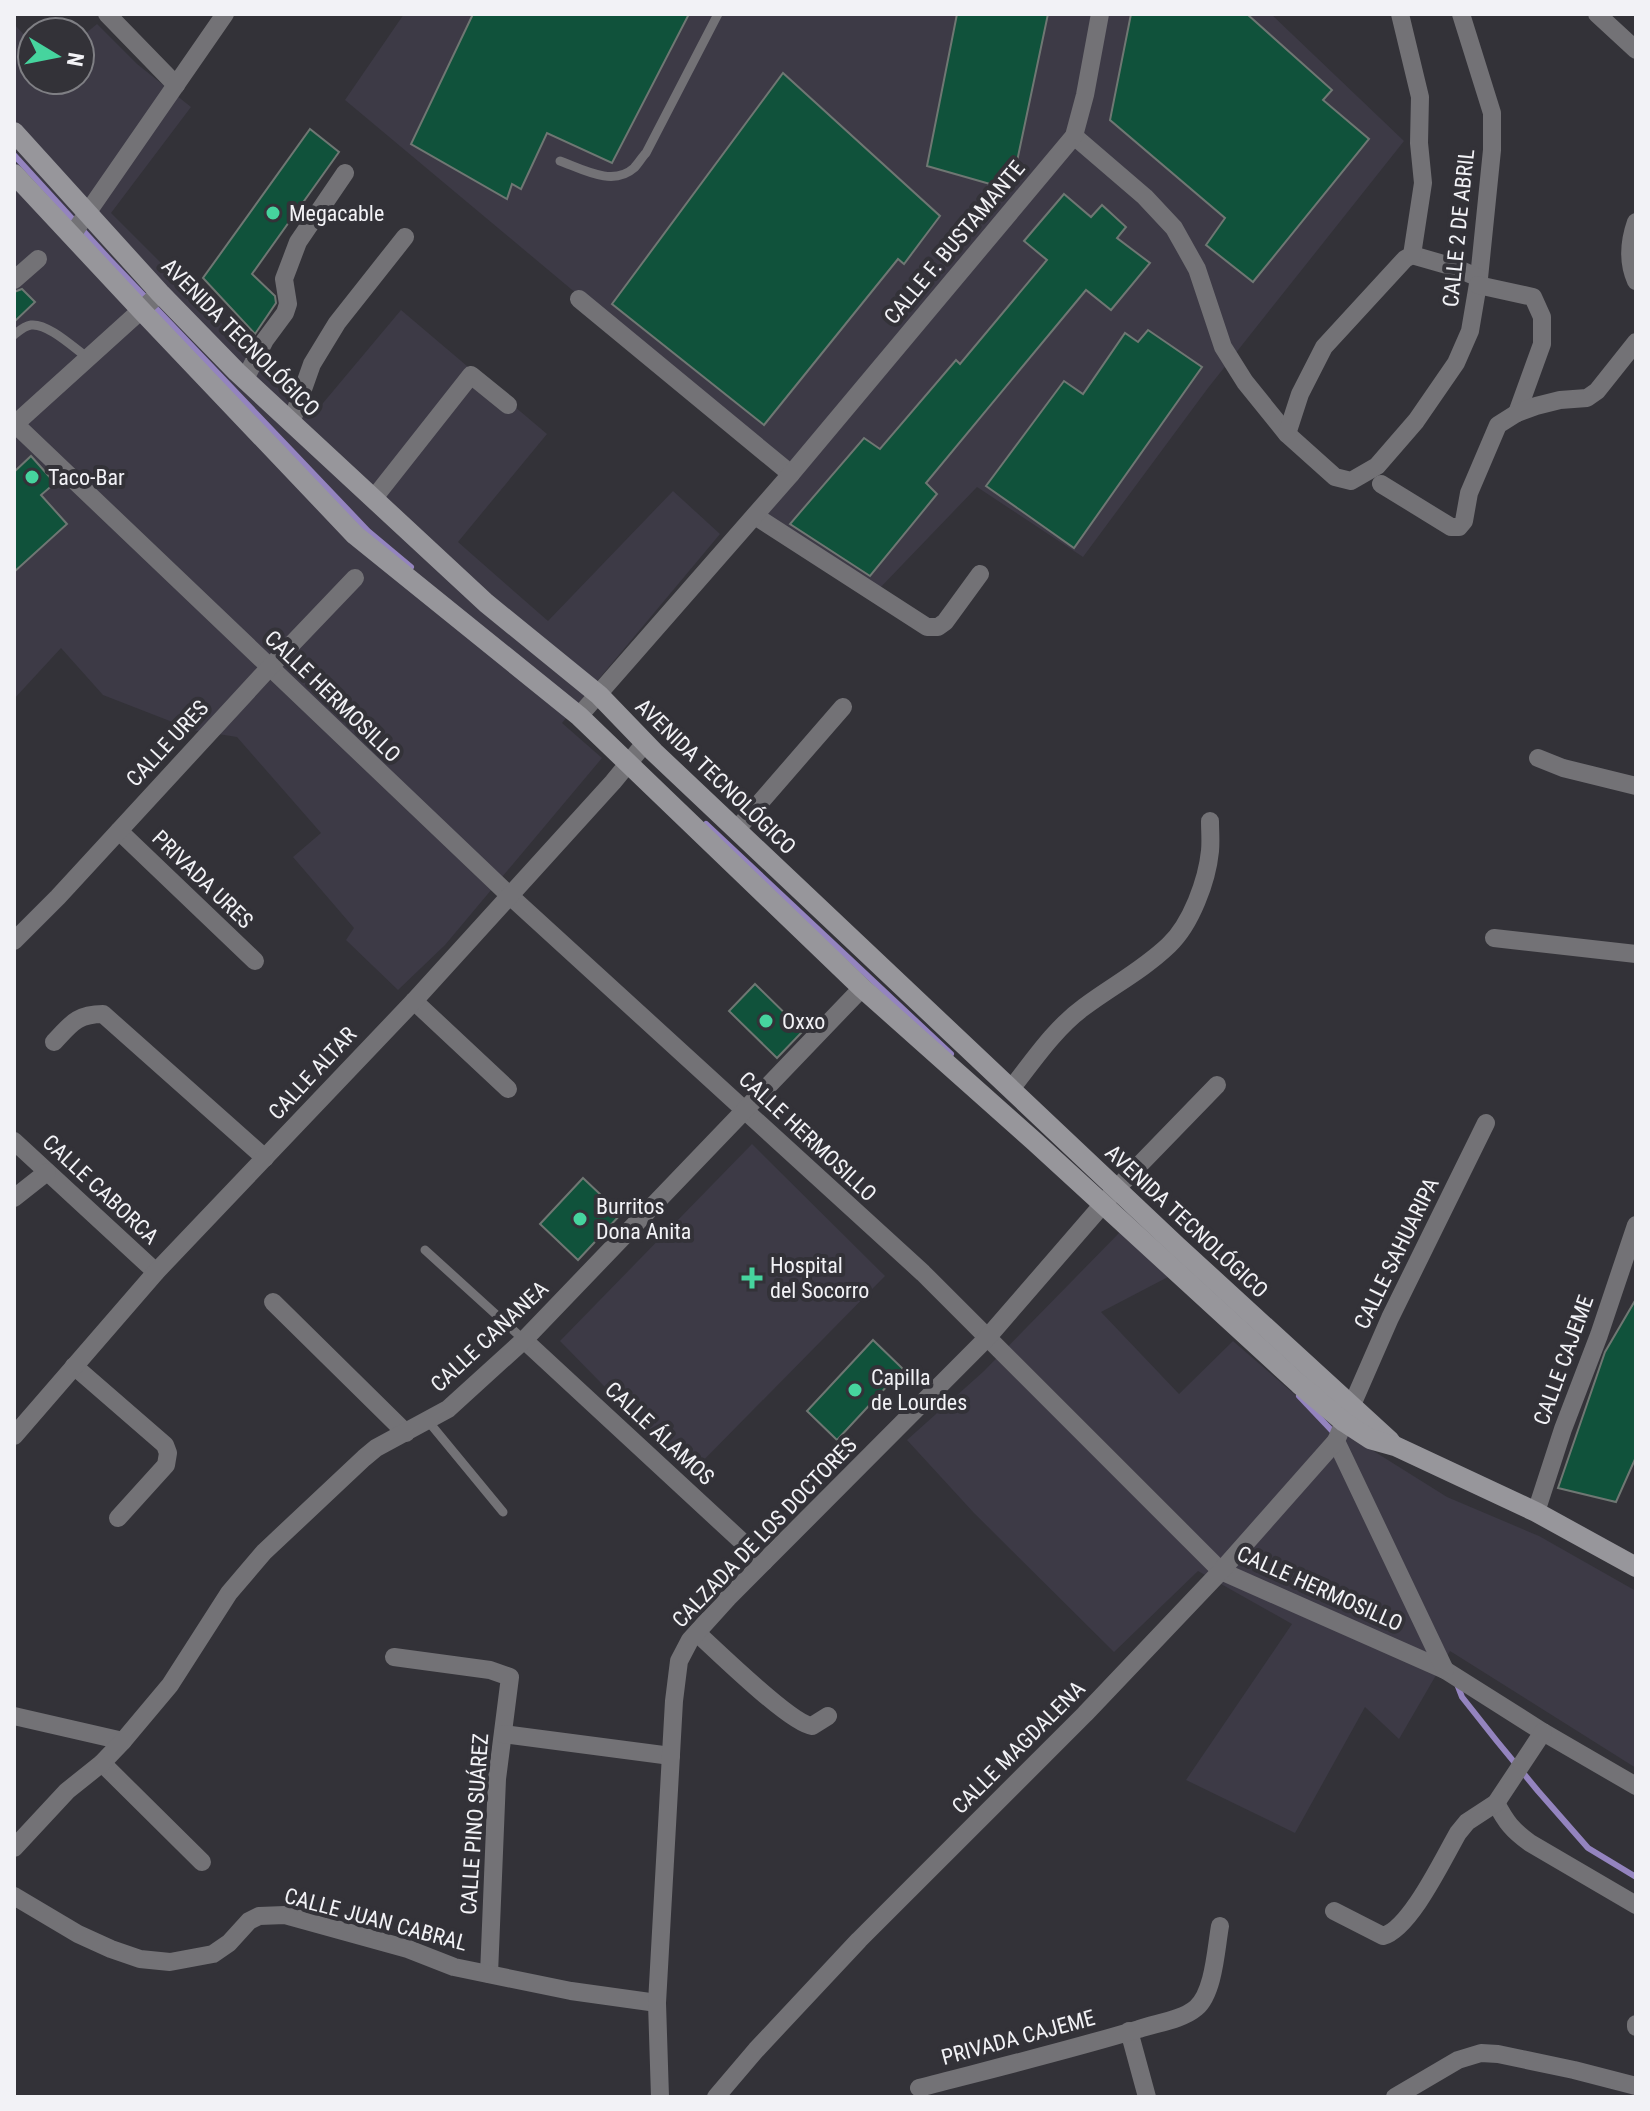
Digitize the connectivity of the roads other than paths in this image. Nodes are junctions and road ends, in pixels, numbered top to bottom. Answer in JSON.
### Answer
{"nodes":[{"id":1,"x":107,"y":14,"type":"edge"},
{"id":2,"x":225,"y":14,"type":"edge"},
{"id":3,"x":718,"y":14,"type":"edge"},
{"id":4,"x":1100,"y":14,"type":"edge"},
{"id":5,"x":1400,"y":14,"type":"edge"},
{"id":6,"x":1461,"y":14,"type":"edge"},
{"id":7,"x":1597,"y":14,"type":"edge"},
{"id":8,"x":1636,"y":50,"type":"edge"},
{"id":9,"x":176,"y":85,"type":"junction"},
{"id":10,"x":14,"y":132,"type":"edge"},
{"id":11,"x":1074,"y":136,"type":"junction"},
{"id":12,"x":560,"y":161,"type":"dead end"},
{"id":13,"x":345,"y":173,"type":"dead end"},
{"id":14,"x":14,"y":174,"type":"edge"},
{"id":15,"x":88,"y":212,"type":"junction"},
{"id":16,"x":1636,"y":222,"type":"edge"},
{"id":17,"x":72,"y":235,"type":"junction"},
{"id":18,"x":405,"y":237,"type":"dead end"},
{"id":19,"x":1412,"y":255,"type":"junction"},
{"id":20,"x":38,"y":259,"type":"dead end"},
{"id":21,"x":14,"y":280,"type":"edge"},
{"id":22,"x":1479,"y":281,"type":"junction"},
{"id":23,"x":1636,"y":281,"type":"edge"},
{"id":24,"x":160,"y":293,"type":"junction"},
{"id":25,"x":579,"y":299,"type":"dead end"},
{"id":26,"x":141,"y":310,"type":"junction"},
{"id":27,"x":14,"y":335,"type":"edge"},
{"id":28,"x":1636,"y":342,"type":"edge"},
{"id":29,"x":88,"y":358,"type":"junction"},
{"id":30,"x":245,"y":379,"type":"junction"},
{"id":31,"x":508,"y":405,"type":"dead end"},
{"id":32,"x":1517,"y":413,"type":"junction"},
{"id":33,"x":291,"y":423,"type":"junction"},
{"id":34,"x":14,"y":424,"type":"edge"},
{"id":35,"x":1287,"y":434,"type":"junction"},
{"id":36,"x":791,"y":474,"type":"junction"},
{"id":37,"x":1381,"y":484,"type":"dead end"},
{"id":38,"x":374,"y":498,"type":"junction"},
{"id":39,"x":755,"y":516,"type":"junction"},
{"id":40,"x":980,"y":574,"type":"dead end"},
{"id":41,"x":355,"y":578,"type":"dead end"},
{"id":42,"x":269,"y":668,"type":"junction"},
{"id":43,"x":599,"y":695,"type":"junction"},
{"id":44,"x":843,"y":707,"type":"dead end"},
{"id":45,"x":579,"y":716,"type":"junction"},
{"id":46,"x":645,"y":743,"type":"junction"},
{"id":47,"x":1538,"y":758,"type":"dead end"},
{"id":48,"x":628,"y":762,"type":"junction"},
{"id":49,"x":1636,"y":786,"type":"edge"},
{"id":50,"x":1210,"y":821,"type":"dead end"},
{"id":51,"x":737,"y":829,"type":"junction"},
{"id":52,"x":119,"y":831,"type":"junction"},
{"id":53,"x":509,"y":895,"type":"junction"},
{"id":54,"x":1494,"y":938,"type":"dead end"},
{"id":55,"x":14,"y":941,"type":"edge"},
{"id":56,"x":1636,"y":954,"type":"edge"},
{"id":57,"x":255,"y":961,"type":"dead end"},
{"id":58,"x":862,"y":988,"type":"junction"},
{"id":59,"x":414,"y":1001,"type":"junction"},
{"id":60,"x":54,"y":1042,"type":"dead end"},
{"id":61,"x":1217,"y":1085,"type":"dead end"},
{"id":62,"x":508,"y":1089,"type":"dead end"},
{"id":63,"x":1011,"y":1089,"type":"junction"},
{"id":64,"x":745,"y":1110,"type":"junction"},
{"id":65,"x":1486,"y":1123,"type":"dead end"},
{"id":66,"x":14,"y":1141,"type":"edge"},
{"id":67,"x":265,"y":1158,"type":"junction"},
{"id":68,"x":47,"y":1172,"type":"junction"},
{"id":69,"x":1117,"y":1188,"type":"junction"},
{"id":70,"x":14,"y":1198,"type":"edge"},
{"id":71,"x":1104,"y":1204,"type":"junction"},
{"id":72,"x":1636,"y":1225,"type":"edge"},
{"id":73,"x":425,"y":1250,"type":"dead end"},
{"id":74,"x":1188,"y":1269,"type":"junction"},
{"id":75,"x":156,"y":1272,"type":"junction"},
{"id":76,"x":273,"y":1302,"type":"dead end"},
{"id":77,"x":987,"y":1338,"type":"junction"},
{"id":78,"x":524,"y":1340,"type":"junction"},
{"id":79,"x":74,"y":1366,"type":"junction"},
{"id":80,"x":1339,"y":1413,"type":"junction"},
{"id":81,"x":428,"y":1421,"type":"junction"},
{"id":82,"x":406,"y":1433,"type":"junction"},
{"id":83,"x":14,"y":1436,"type":"edge"},
{"id":84,"x":503,"y":1512,"type":"dead end"},
{"id":85,"x":1536,"y":1512,"type":"junction"},
{"id":86,"x":118,"y":1518,"type":"dead end"},
{"id":87,"x":764,"y":1562,"type":"junction"},
{"id":88,"x":1636,"y":1567,"type":"edge"},
{"id":89,"x":1221,"y":1571,"type":"junction"},
{"id":90,"x":697,"y":1633,"type":"junction"},
{"id":91,"x":394,"y":1657,"type":"dead end"},
{"id":92,"x":1445,"y":1670,"type":"junction"},
{"id":93,"x":14,"y":1716,"type":"edge"},
{"id":94,"x":828,"y":1716,"type":"dead end"},
{"id":95,"x":1543,"y":1732,"type":"junction"},
{"id":96,"x":503,"y":1734,"type":"junction"},
{"id":97,"x":123,"y":1741,"type":"junction"},
{"id":98,"x":671,"y":1756,"type":"junction"},
{"id":99,"x":102,"y":1763,"type":"junction"},
{"id":100,"x":1636,"y":1786,"type":"edge"},
{"id":101,"x":1496,"y":1803,"type":"junction"},
{"id":102,"x":14,"y":1848,"type":"edge"},
{"id":103,"x":202,"y":1862,"type":"dead end"},
{"id":104,"x":14,"y":1896,"type":"edge"},
{"id":105,"x":1636,"y":1905,"type":"edge"},
{"id":106,"x":1334,"y":1911,"type":"dead end"},
{"id":107,"x":1220,"y":1926,"type":"dead end"},
{"id":108,"x":489,"y":1974,"type":"junction"},
{"id":109,"x":657,"y":2003,"type":"junction"},
{"id":110,"x":1129,"y":2031,"type":"junction"},
{"id":111,"x":1636,"y":2086,"type":"edge"},
{"id":112,"x":919,"y":2088,"type":"dead end"},
{"id":113,"x":660,"y":2097,"type":"edge"},
{"id":114,"x":716,"y":2097,"type":"edge"},
{"id":115,"x":1147,"y":2097,"type":"edge"},
{"id":116,"x":1395,"y":2097,"type":"edge"}],
"edges":[{"from":1,"to":9,"type":"street"},
{"from":2,"to":9,"type":"street"},
{"from":3,"to":12,"type":"lane"},
{"from":4,"to":11,"type":"street","name":"CALLE F. BUSTAMANTE"},
{"from":5,"to":19,"type":"street"},
{"from":6,"to":22,"type":"street","name":"CALLE 2 DE ABRIL"},
{"from":7,"to":8,"type":"street"},
{"from":9,"to":15,"type":"street"},
{"from":10,"to":15,"type":"main road","name":"AVENIDA TECNOLÓGICO"},
{"from":11,"to":35,"type":"street","name":"CALLE 2 DE ABRIL"},
{"from":11,"to":36,"type":"street","name":"CALLE F. BUSTAMANTE"},
{"from":13,"to":30,"type":"street"},
{"from":14,"to":17,"type":"main road","name":"AVENIDA TECNOLÓGICO"},
{"from":15,"to":17,"type":"street"},
{"from":15,"to":24,"type":"main road","name":"AVENIDA TECNOLÓGICO"},
{"from":16,"to":23,"type":"street"},
{"from":17,"to":26,"type":"main road","name":"AVENIDA TECNOLÓGICO"},
{"from":18,"to":33,"type":"street"},
{"from":19,"to":22,"type":"street"},
{"from":19,"to":35,"type":"street"},
{"from":20,"to":21,"type":"street"},
{"from":22,"to":32,"type":"street"},
{"from":22,"to":35,"type":"street","name":"CALLE 2 DE ABRIL"},
{"from":24,"to":26,"type":"street"},
{"from":24,"to":30,"type":"main road","name":"AVENIDA TECNOLÓGICO"},
{"from":25,"to":36,"type":"street"},
{"from":26,"to":29,"type":"street"},
{"from":26,"to":45,"type":"main road","name":"AVENIDA TECNOLÓGICO"},
{"from":27,"to":29,"type":"lane"},
{"from":28,"to":32,"type":"street"},
{"from":29,"to":34,"type":"street"},
{"from":30,"to":33,"type":"main road","name":"AVENIDA TECNOLÓGICO"},
{"from":31,"to":38,"type":"street"},
{"from":32,"to":37,"type":"street"},
{"from":33,"to":38,"type":"main road","name":"AVENIDA TECNOLÓGICO"},
{"from":34,"to":42,"type":"street","name":"CALLE HERMOSILLO"},
{"from":36,"to":39,"type":"street","name":"CALLE F. BUSTAMANTE"},
{"from":38,"to":43,"type":"main road","name":"AVENIDA TECNOLÓGICO"},
{"from":39,"to":40,"type":"street"},
{"from":39,"to":43,"type":"street","name":"CALLE F. BUSTAMANTE"},
{"from":41,"to":42,"type":"street","name":"CALLE URES"},
{"from":42,"to":52,"type":"street","name":"CALLE URES"},
{"from":42,"to":53,"type":"street","name":"CALLE HERMOSILLO"},
{"from":43,"to":45,"type":"street","name":"CALLE F. BUSTAMANTE"},
{"from":43,"to":46,"type":"main road","name":"AVENIDA TECNOLÓGICO"},
{"from":44,"to":51,"type":"street"},
{"from":45,"to":48,"type":"main road","name":"AVENIDA TECNOLÓGICO"},
{"from":46,"to":48,"type":"street","name":"CALLE ALTAR"},
{"from":46,"to":51,"type":"main road","name":"AVENIDA TECNOLÓGICO"},
{"from":47,"to":49,"type":"street"},
{"from":48,"to":53,"type":"street","name":"CALLE ALTAR"},
{"from":48,"to":58,"type":"main road","name":"AVENIDA TECNOLÓGICO"},
{"from":50,"to":63,"type":"street"},
{"from":51,"to":63,"type":"main road","name":"AVENIDA TECNOLÓGICO"},
{"from":52,"to":55,"type":"street","name":"CALLE URES"},
{"from":52,"to":57,"type":"street","name":"PRIVADA URES"},
{"from":53,"to":59,"type":"street","name":"CALLE ALTAR"},
{"from":53,"to":64,"type":"street","name":"CALLE HERMOSILLO"},
{"from":54,"to":56,"type":"street"},
{"from":58,"to":64,"type":"street","name":"CALLE CANANEA"},
{"from":58,"to":71,"type":"main road","name":"AVENIDA TECNOLÓGICO"},
{"from":59,"to":62,"type":"street"},
{"from":59,"to":67,"type":"street","name":"CALLE ALTAR"},
{"from":60,"to":67,"type":"street"},
{"from":61,"to":69,"type":"street","name":"CALZADA DE LOS DOCTORES"},
{"from":63,"to":69,"type":"main road","name":"AVENIDA TECNOLÓGICO"},
{"from":64,"to":77,"type":"street","name":"CALLE HERMOSILLO"},
{"from":64,"to":78,"type":"street","name":"CALLE CANANEA"},
{"from":65,"to":80,"type":"street","name":"CALLE SAHUARIPA"},
{"from":66,"to":68,"type":"street","name":"CALLE CABORCA"},
{"from":67,"to":75,"type":"street","name":"CALLE ALTAR"},
{"from":68,"to":70,"type":"street"},
{"from":68,"to":75,"type":"street","name":"CALLE CABORCA"},
{"from":69,"to":71,"type":"street","name":"CALZADA DE LOS DOCTORES"},
{"from":69,"to":74,"type":"main road","name":"AVENIDA TECNOLÓGICO"},
{"from":71,"to":74,"type":"main road","name":"AVENIDA TECNOLÓGICO"},
{"from":71,"to":77,"type":"street","name":"CALZADA DE LOS DOCTORES"},
{"from":72,"to":85,"type":"street","name":"CALLE CAJEME"},
{"from":73,"to":78,"type":"lane"},
{"from":74,"to":80,"type":"main road","name":"AVENIDA TECNOLÓGICO"},
{"from":75,"to":79,"type":"street","name":"CALLE ALTAR"},
{"from":76,"to":82,"type":"street"},
{"from":77,"to":87,"type":"street","name":"CALZADA DE LOS DOCTORES"},
{"from":77,"to":89,"type":"street","name":"CALLE HERMOSILLO"},
{"from":78,"to":81,"type":"street","name":"CALLE CANANEA"},
{"from":78,"to":87,"type":"street","name":"CALLE ÁLAMOS"},
{"from":79,"to":83,"type":"street","name":"CALLE ALTAR"},
{"from":79,"to":86,"type":"street"},
{"from":80,"to":85,"type":"main road","name":"AVENIDA TECNOLÓGICO"},
{"from":80,"to":89,"type":"street","name":"CALLE MAGDALENA"},
{"from":80,"to":92,"type":"street"},
{"from":81,"to":82,"type":"street","name":"CALLE CANANEA"},
{"from":81,"to":84,"type":"lane"},
{"from":82,"to":97,"type":"street","name":"CALLE CANANEA"},
{"from":85,"to":88,"type":"main road","name":"AVENIDA TECNOLÓGICO"},
{"from":87,"to":90,"type":"street","name":"CALZADA DE LOS DOCTORES"},
{"from":89,"to":92,"type":"street","name":"CALLE HERMOSILLO"},
{"from":89,"to":114,"type":"street","name":"CALLE MAGDALENA"},
{"from":90,"to":94,"type":"street"},
{"from":90,"to":98,"type":"street","name":"CALZADA DE LOS DOCTORES"},
{"from":91,"to":96,"type":"street","name":"CALLE PINO SUÁREZ"},
{"from":92,"to":95,"type":"street","name":"CALLE HERMOSILLO"},
{"from":93,"to":97,"type":"street"},
{"from":95,"to":100,"type":"street","name":"CALLE HERMOSILLO"},
{"from":95,"to":101,"type":"street"},
{"from":96,"to":98,"type":"street"},
{"from":96,"to":108,"type":"street","name":"CALLE PINO SUÁREZ"},
{"from":97,"to":99,"type":"street","name":"CALLE CANANEA"},
{"from":98,"to":109,"type":"street","name":"CALZADA DE LOS DOCTORES"},
{"from":99,"to":102,"type":"street","name":"CALLE CANANEA"},
{"from":99,"to":103,"type":"street"},
{"from":101,"to":105,"type":"street"},
{"from":101,"to":106,"type":"street"},
{"from":104,"to":108,"type":"street","name":"CALLE JUAN CABRAL"},
{"from":107,"to":110,"type":"street","name":"PRIVADA CAJEME"},
{"from":108,"to":109,"type":"street","name":"CALLE JUAN CABRAL"},
{"from":109,"to":113,"type":"street","name":"CALZADA DE LOS DOCTORES"},
{"from":110,"to":112,"type":"street","name":"PRIVADA CAJEME"},
{"from":110,"to":115,"type":"street","name":"PRIVADA CAJEME"},
{"from":111,"to":116,"type":"street"}]}
